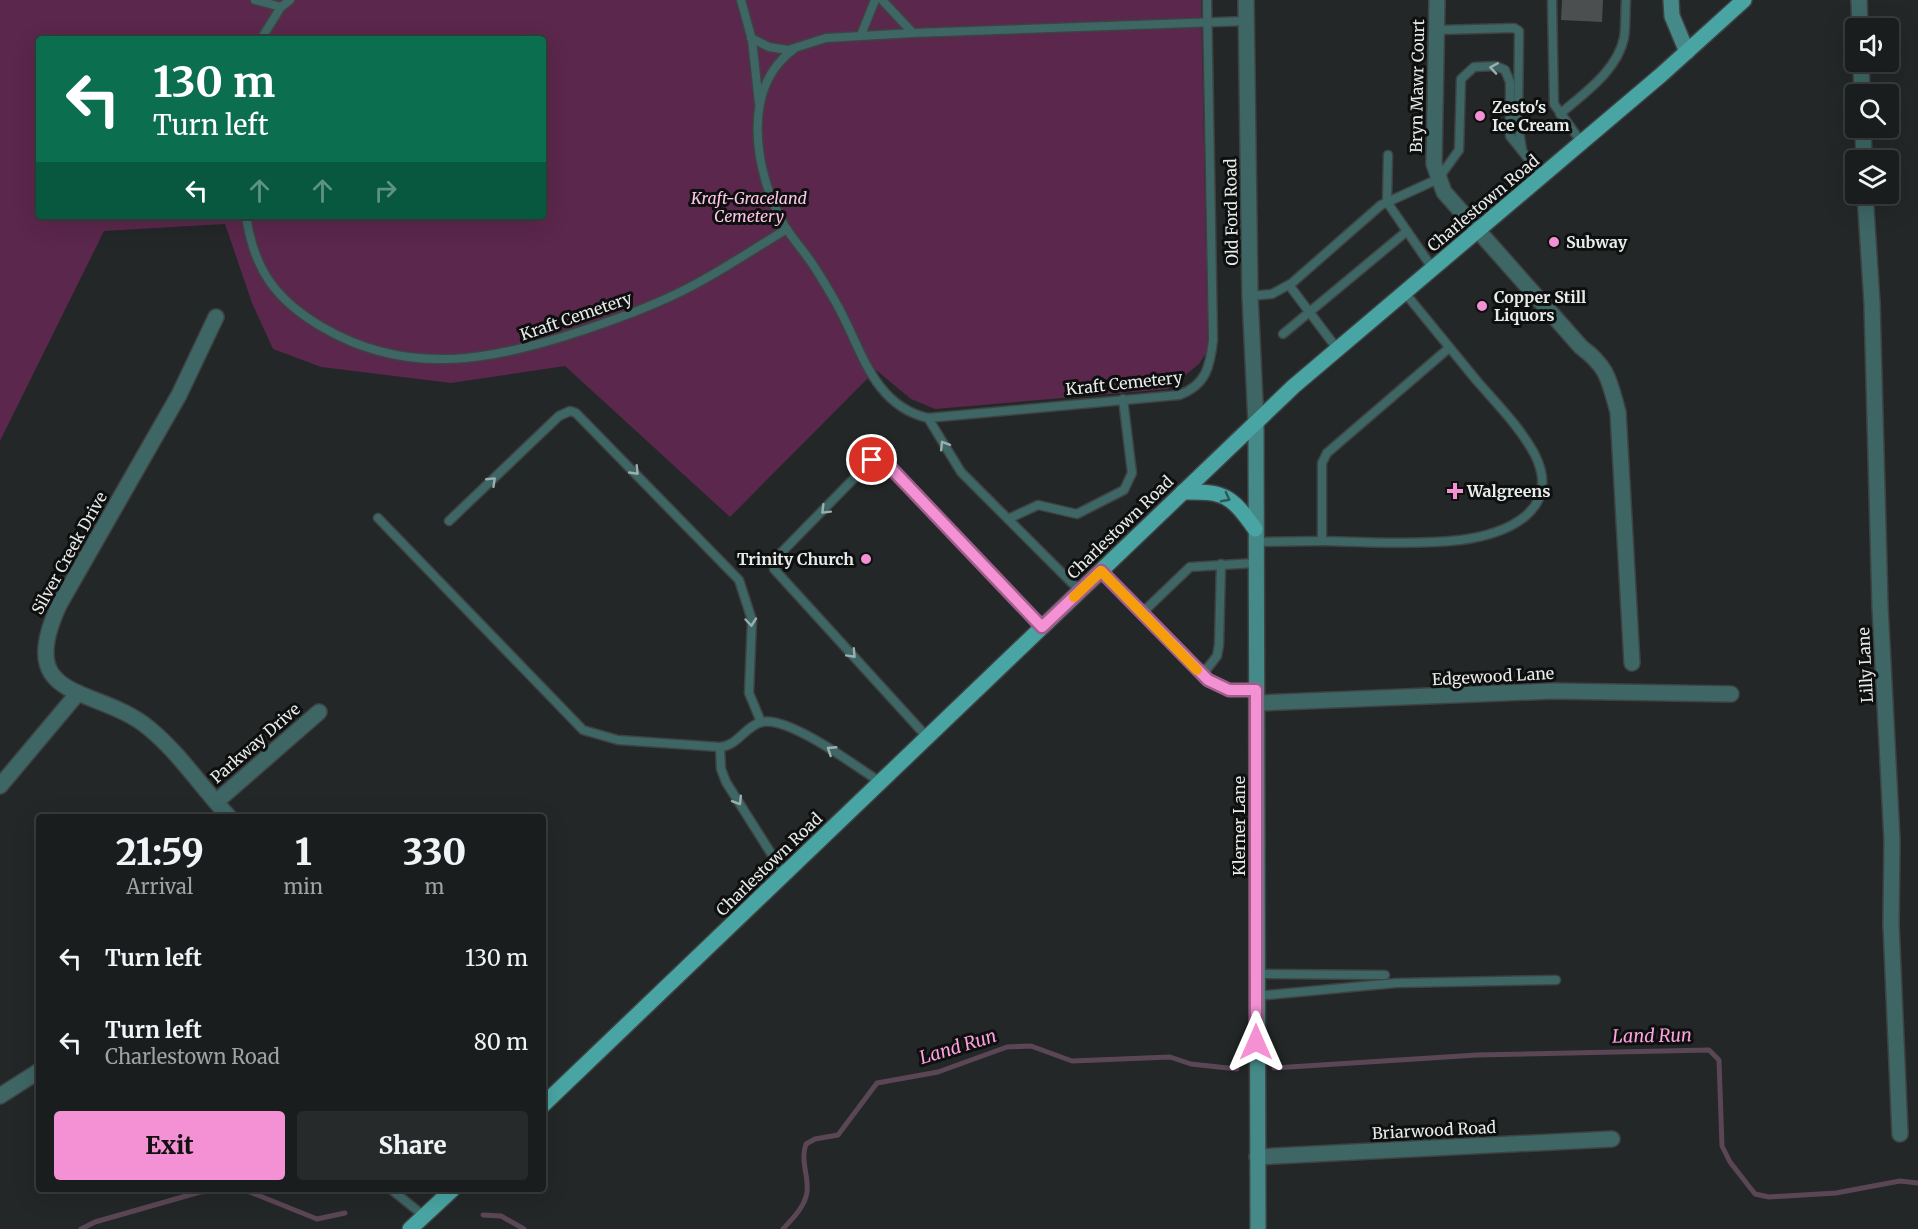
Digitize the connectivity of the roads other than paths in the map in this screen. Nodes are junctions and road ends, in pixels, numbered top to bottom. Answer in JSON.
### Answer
{"nodes":[{"id":1,"x":255,"y":0,"type":"edge"},
{"id":2,"x":290,"y":0,"type":"edge"},
{"id":3,"x":741,"y":0,"type":"edge"},
{"id":4,"x":875,"y":0,"type":"edge"},
{"id":5,"x":882,"y":0,"type":"edge"},
{"id":6,"x":1207,"y":0,"type":"edge"},
{"id":7,"x":1246,"y":0,"type":"edge"},
{"id":8,"x":1437,"y":0,"type":"edge"},
{"id":9,"x":1552,"y":0,"type":"edge"},
{"id":10,"x":1626,"y":0,"type":"edge"},
{"id":11,"x":1671,"y":0,"type":"edge"},
{"id":12,"x":1744,"y":0,"type":"edge"},
{"id":13,"x":1859,"y":0,"type":"edge"},
{"id":14,"x":281,"y":8,"type":"junction"},
{"id":15,"x":1860,"y":18,"type":"edge"},
{"id":16,"x":1246,"y":21,"type":"junction"},
{"id":17,"x":1207,"y":22,"type":"junction"},
{"id":18,"x":1437,"y":30,"type":"junction"},
{"id":19,"x":913,"y":33,"type":"junction"},
{"id":20,"x":861,"y":35,"type":"junction"},
{"id":21,"x":263,"y":36,"type":"edge"},
{"id":22,"x":752,"y":38,"type":"junction"},
{"id":23,"x":794,"y":49,"type":"junction"},
{"id":24,"x":1687,"y":52,"type":"junction"},
{"id":25,"x":759,"y":103,"type":"junction"},
{"id":26,"x":1560,"y":114,"type":"junction"},
{"id":27,"x":1582,"y":143,"type":"junction"},
{"id":28,"x":1523,"y":153,"type":"junction"},
{"id":29,"x":1388,"y":155,"type":"dead end"},
{"id":30,"x":1542,"y":176,"type":"junction"},
{"id":31,"x":1438,"y":179,"type":"junction"},
{"id":32,"x":1387,"y":202,"type":"junction"},
{"id":33,"x":1866,"y":204,"type":"edge"},
{"id":34,"x":247,"y":219,"type":"edge"},
{"id":35,"x":787,"y":229,"type":"junction"},
{"id":36,"x":1479,"y":230,"type":"junction"},
{"id":37,"x":1407,"y":231,"type":"junction"},
{"id":38,"x":1349,"y":233,"type":"junction"},
{"id":39,"x":1356,"y":242,"type":"dead end"},
{"id":40,"x":1332,"y":249,"type":"junction"},
{"id":41,"x":1338,"y":257,"type":"dead end"},
{"id":42,"x":1313,"y":265,"type":"junction"},
{"id":43,"x":1433,"y":268,"type":"junction"},
{"id":44,"x":1319,"y":273,"type":"dead end"},
{"id":45,"x":1289,"y":285,"type":"junction"},
{"id":46,"x":1405,"y":293,"type":"junction"},
{"id":47,"x":1250,"y":296,"type":"junction"},
{"id":48,"x":1310,"y":313,"type":"junction"},
{"id":49,"x":216,"y":316,"type":"dead end"},
{"id":50,"x":1283,"y":334,"type":"dead end"},
{"id":51,"x":1449,"y":348,"type":"junction"},
{"id":52,"x":1338,"y":350,"type":"junction"},
{"id":53,"x":1123,"y":399,"type":"junction"},
{"id":54,"x":928,"y":418,"type":"junction"},
{"id":55,"x":1256,"y":423,"type":"junction"},
{"id":56,"x":1183,"y":492,"type":"junction"},
{"id":57,"x":378,"y":518,"type":"dead end"},
{"id":58,"x":1008,"y":519,"type":"junction"},
{"id":59,"x":449,"y":521,"type":"dead end"},
{"id":60,"x":1254,"y":535,"type":"junction"},
{"id":61,"x":1322,"y":542,"type":"junction"},
{"id":62,"x":1255,"y":563,"type":"junction"},
{"id":63,"x":1221,"y":564,"type":"junction"},
{"id":64,"x":1101,"y":571,"type":"junction"},
{"id":65,"x":1080,"y":591,"type":"junction"},
{"id":66,"x":1142,"y":613,"type":"junction"},
{"id":67,"x":1042,"y":627,"type":"junction"},
{"id":68,"x":1632,"y":663,"type":"dead end"},
{"id":69,"x":1202,"y":675,"type":"junction"},
{"id":70,"x":78,"y":693,"type":"junction"},
{"id":71,"x":1731,"y":694,"type":"dead end"},
{"id":72,"x":1257,"y":696,"type":"junction"},
{"id":73,"x":319,"y":712,"type":"dead end"},
{"id":74,"x":760,"y":722,"type":"junction"},
{"id":75,"x":927,"y":737,"type":"junction"},
{"id":76,"x":720,"y":747,"type":"junction"},
{"id":77,"x":880,"y":782,"type":"junction"},
{"id":78,"x":0,"y":786,"type":"edge"},
{"id":79,"x":216,"y":802,"type":"junction"},
{"id":80,"x":226,"y":814,"type":"edge"},
{"id":81,"x":784,"y":874,"type":"junction"},
{"id":82,"x":1256,"y":974,"type":"junction"},
{"id":83,"x":1385,"y":975,"type":"dead end"},
{"id":84,"x":1556,"y":980,"type":"dead end"},
{"id":85,"x":1256,"y":996,"type":"junction"},
{"id":86,"x":36,"y":1073,"type":"edge"},
{"id":87,"x":0,"y":1096,"type":"edge"},
{"id":88,"x":547,"y":1096,"type":"edge"},
{"id":89,"x":1900,"y":1134,"type":"dead end"},
{"id":90,"x":1612,"y":1139,"type":"dead end"},
{"id":91,"x":1257,"y":1157,"type":"junction"},
{"id":92,"x":394,"y":1192,"type":"edge"},
{"id":93,"x":450,"y":1192,"type":"edge"},
{"id":94,"x":424,"y":1216,"type":"junction"},
{"id":95,"x":410,"y":1229,"type":"edge"},
{"id":96,"x":1258,"y":1229,"type":"edge"}],
"edges":[{"from":1,"to":14,"type":"lane"},
{"from":2,"to":14,"type":"lane"},
{"from":3,"to":22,"type":"lane","name":"Kraft Cemetery"},
{"from":4,"to":20,"type":"lane"},
{"from":5,"to":19,"type":"lane"},
{"from":6,"to":17,"type":"lane","name":"Kraft Cemetery"},
{"from":7,"to":16,"type":"street","name":"Old Ford Road"},
{"from":8,"to":18,"type":"street","name":"Bryn Mawr Court"},
{"from":9,"to":26,"type":"lane"},
{"from":10,"to":26,"type":"lane"},
{"from":11,"to":24,"type":"street"},
{"from":12,"to":24,"type":"main road","name":"Charlestown Road"},
{"from":13,"to":15,"type":"street"},
{"from":14,"to":21,"type":"lane"},
{"from":16,"to":17,"type":"lane","name":"Kraft Cemetery"},
{"from":16,"to":47,"type":"street","name":"Old Ford Road"},
{"from":17,"to":19,"type":"lane","name":"Kraft Cemetery"},
{"from":17,"to":53,"type":"lane","name":"Kraft Cemetery"},
{"from":18,"to":28,"type":"lane"},
{"from":18,"to":31,"type":"street","name":"Bryn Mawr Court"},
{"from":19,"to":20,"type":"lane","name":"Kraft Cemetery"},
{"from":20,"to":23,"type":"lane","name":"Kraft Cemetery"},
{"from":22,"to":23,"type":"lane","name":"Kraft Cemetery"},
{"from":22,"to":25,"type":"lane","name":"Kraft Cemetery"},
{"from":23,"to":25,"type":"lane","name":"Kraft Cemetery"},
{"from":24,"to":27,"type":"main road","name":"Charlestown Road"},
{"from":25,"to":35,"type":"lane","name":"Kraft Cemetery"},
{"from":26,"to":27,"type":"lane"},
{"from":27,"to":30,"type":"main road","name":"Charlestown Road"},
{"from":28,"to":30,"type":"lane"},
{"from":28,"to":31,"type":"lane","one_way":true},
{"from":29,"to":32,"type":"lane"},
{"from":30,"to":36,"type":"main road","name":"Charlestown Road"},
{"from":31,"to":32,"type":"lane"},
{"from":31,"to":36,"type":"street","name":"Bryn Mawr Court"},
{"from":32,"to":37,"type":"lane"},
{"from":32,"to":38,"type":"lane"},
{"from":33,"to":89,"type":"street","name":"Lilly Lane"},
{"from":34,"to":35,"type":"lane","name":"Kraft Cemetery"},
{"from":35,"to":54,"type":"lane","name":"Kraft Cemetery"},
{"from":36,"to":43,"type":"main road","name":"Charlestown Road"},
{"from":36,"to":68,"type":"street","name":"Bryn Mawr Court"},
{"from":37,"to":43,"type":"lane"},
{"from":37,"to":48,"type":"lane"},
{"from":38,"to":39,"type":"lane"},
{"from":38,"to":40,"type":"lane"},
{"from":40,"to":41,"type":"lane"},
{"from":40,"to":42,"type":"lane"},
{"from":42,"to":44,"type":"lane"},
{"from":42,"to":45,"type":"lane"},
{"from":43,"to":46,"type":"main road","name":"Charlestown Road"},
{"from":45,"to":47,"type":"lane"},
{"from":45,"to":48,"type":"lane"},
{"from":46,"to":51,"type":"lane"},
{"from":46,"to":52,"type":"main road","name":"Charlestown Road"},
{"from":47,"to":55,"type":"street","name":"Old Ford Road"},
{"from":48,"to":50,"type":"lane"},
{"from":48,"to":52,"type":"lane"},
{"from":49,"to":70,"type":"street","name":"Silver Creek Drive"},
{"from":51,"to":61,"type":"lane"},
{"from":51,"to":61,"type":"lane"},
{"from":52,"to":55,"type":"main road","name":"Charlestown Road"},
{"from":53,"to":54,"type":"lane","name":"Kraft Cemetery"},
{"from":53,"to":58,"type":"lane"},
{"from":58,"to":54,"type":"lane","one_way":true},
{"from":55,"to":56,"type":"main road","name":"Charlestown Road"},
{"from":55,"to":60,"type":"street","name":"Klerner Lane"},
{"from":56,"to":60,"type":"main road","one_way":true},
{"from":56,"to":64,"type":"main road","name":"Charlestown Road"},
{"from":57,"to":76,"type":"lane"},
{"from":58,"to":65,"type":"lane"},
{"from":59,"to":74,"type":"lane","one_way":true},
{"from":60,"to":61,"type":"lane"},
{"from":60,"to":62,"type":"street","name":"Klerner Lane"},
{"from":62,"to":63,"type":"lane"},
{"from":62,"to":72,"type":"street","name":"Klerner Lane"},
{"from":63,"to":66,"type":"lane"},
{"from":63,"to":69,"type":"lane"},
{"from":64,"to":65,"type":"main road","name":"Charlestown Road"},
{"from":64,"to":66,"type":"lane"},
{"from":65,"to":67,"type":"main road","name":"Charlestown Road"},
{"from":66,"to":69,"type":"lane"},
{"from":67,"to":75,"type":"main road","name":"Charlestown Road"},
{"from":67,"to":75,"type":"lane","one_way":true},
{"from":69,"to":72,"type":"lane"},
{"from":70,"to":78,"type":"street"},
{"from":70,"to":79,"type":"street","name":"Silver Creek Drive"},
{"from":71,"to":72,"type":"street","name":"Edgewood Lane"},
{"from":72,"to":82,"type":"street","name":"Klerner Lane"},
{"from":73,"to":79,"type":"street","name":"Parkway Drive"},
{"from":74,"to":76,"type":"lane"},
{"from":77,"to":74,"type":"lane","one_way":true},
{"from":75,"to":77,"type":"main road","name":"Charlestown Road"},
{"from":76,"to":81,"type":"lane","one_way":true},
{"from":77,"to":81,"type":"main road","name":"Charlestown Road"},
{"from":79,"to":80,"type":"street","name":"Silver Creek Drive"},
{"from":81,"to":88,"type":"main road","name":"Charlestown Road"},
{"from":82,"to":83,"type":"lane"},
{"from":82,"to":85,"type":"street","name":"Klerner Lane"},
{"from":84,"to":85,"type":"lane"},
{"from":85,"to":91,"type":"street","name":"Klerner Lane"},
{"from":86,"to":87,"type":"street"},
{"from":90,"to":91,"type":"street","name":"Briarwood Road"},
{"from":91,"to":96,"type":"street","name":"Klerner Lane"},
{"from":92,"to":94,"type":"lane"},
{"from":93,"to":94,"type":"main road"},
{"from":94,"to":95,"type":"main road"}]}
